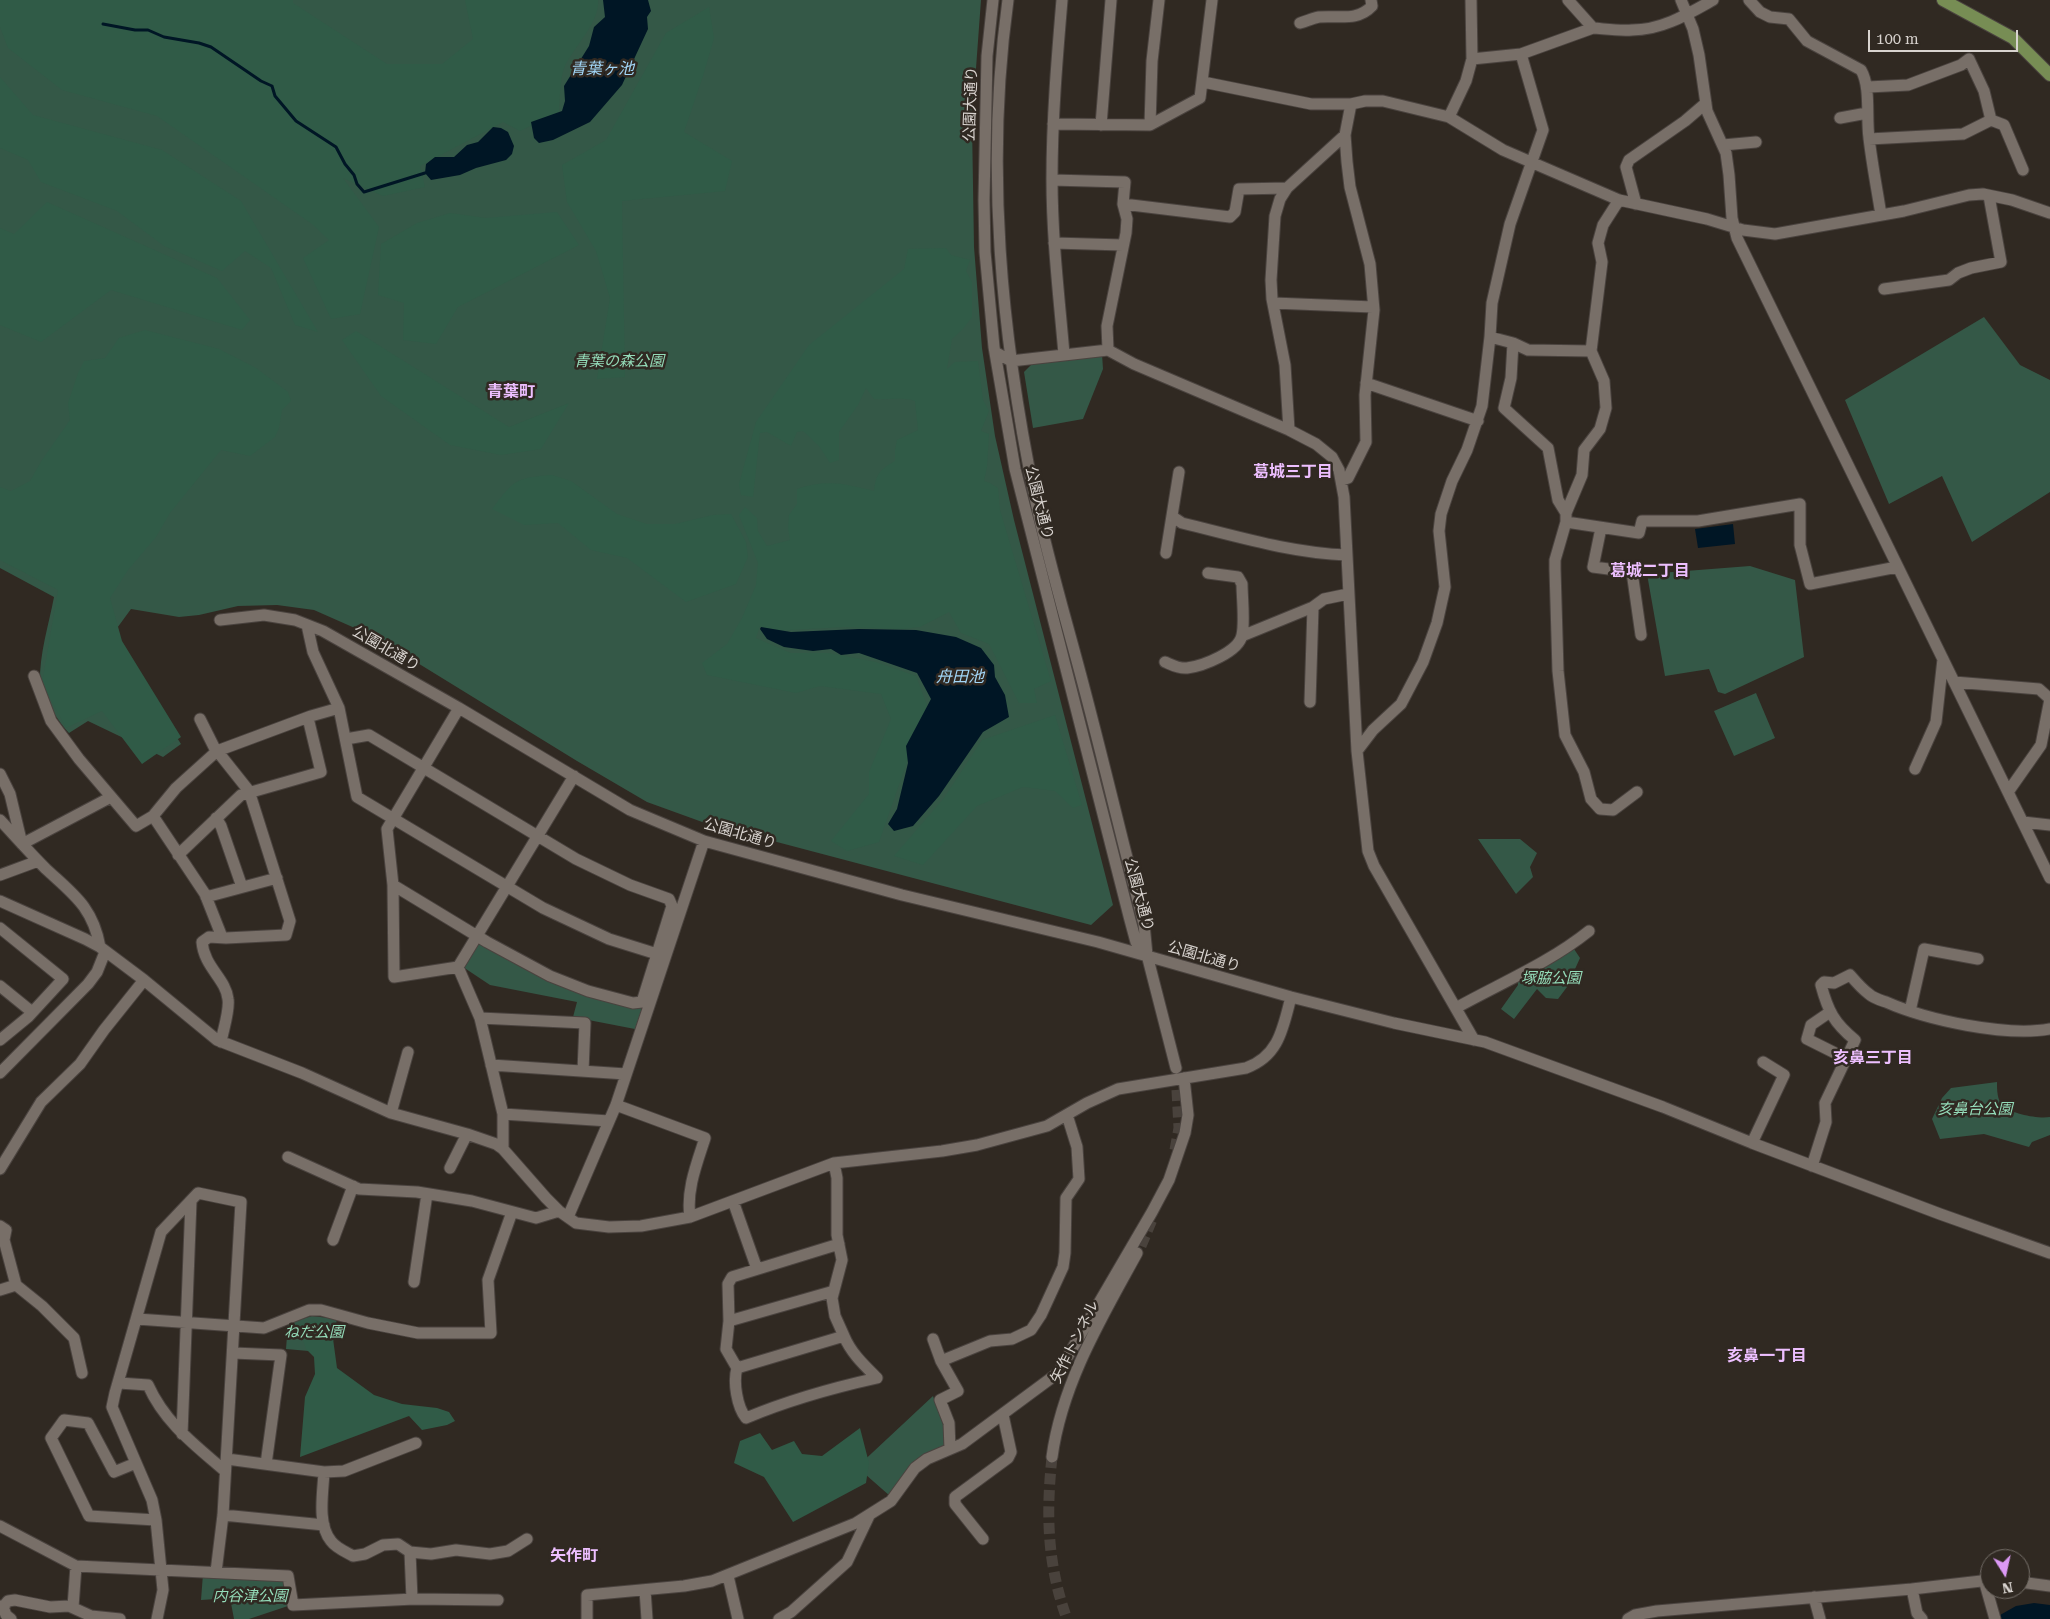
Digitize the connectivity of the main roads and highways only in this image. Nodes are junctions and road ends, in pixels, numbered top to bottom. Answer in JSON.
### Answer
{"nodes":[{"id":1,"x":1943,"y":0,"type":"edge"},
{"id":2,"x":2050,"y":75,"type":"edge"}],
"edges":[{"from":1,"to":2,"type":"main road"}]}
